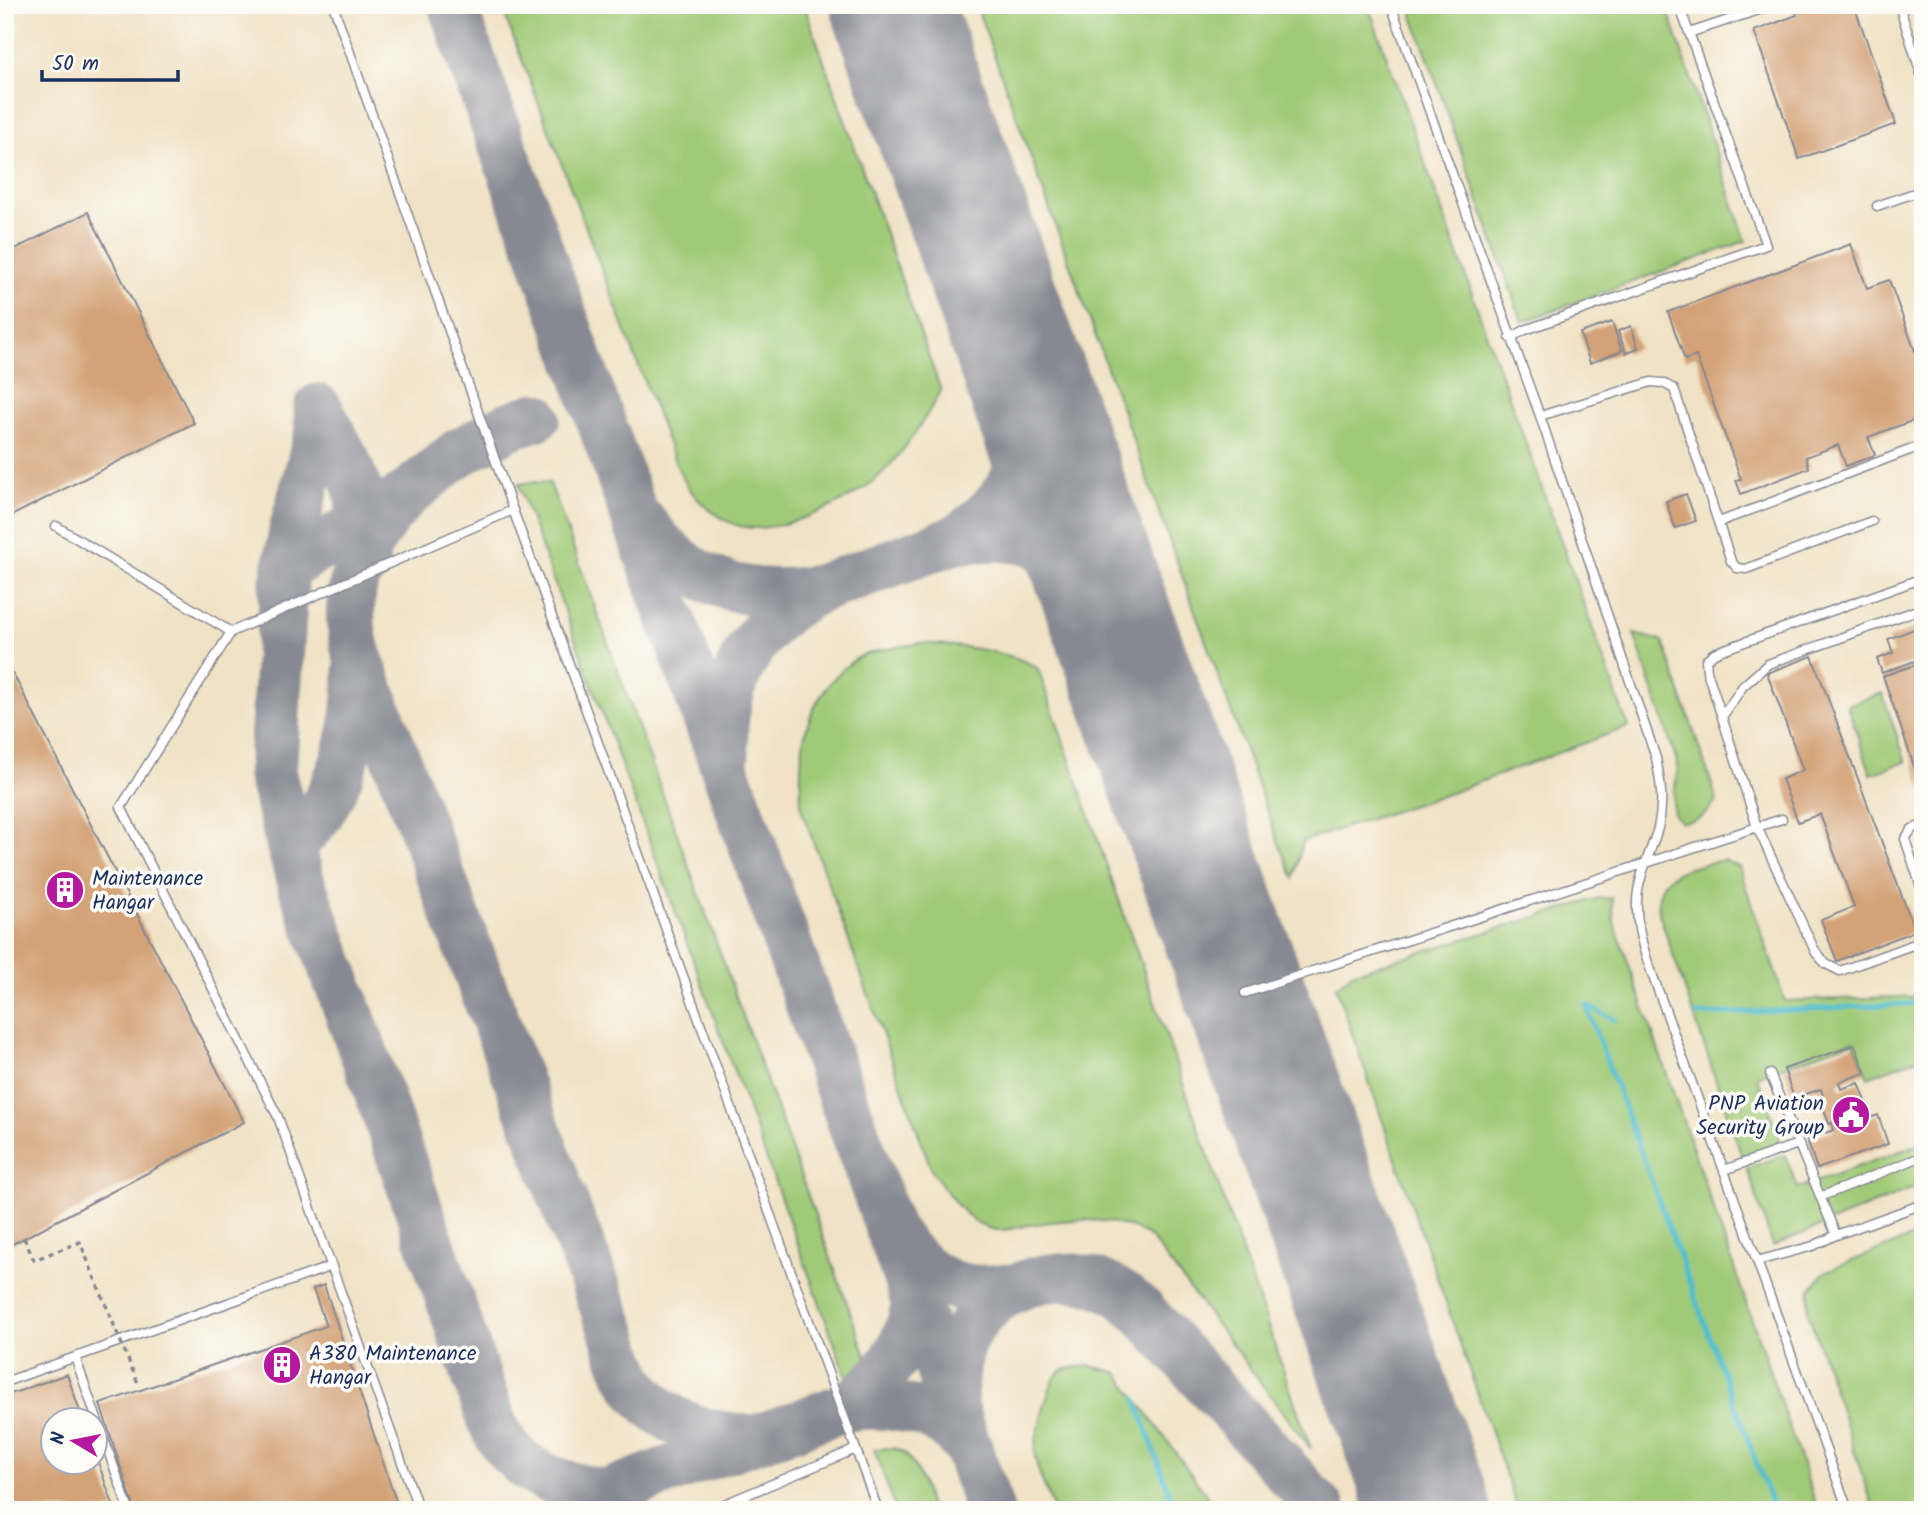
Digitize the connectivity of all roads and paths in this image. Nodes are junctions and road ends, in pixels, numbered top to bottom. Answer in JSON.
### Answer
{"nodes":[{"id":1,"x":333,"y":5,"type":"edge"},
{"id":2,"x":1391,"y":5,"type":"edge"},
{"id":3,"x":1679,"y":5,"type":"edge"},
{"id":4,"x":1774,"y":5,"type":"edge"},
{"id":5,"x":1899,"y":5,"type":"edge"},
{"id":6,"x":1689,"y":33,"type":"junction"},
{"id":7,"x":1923,"y":80,"type":"edge"},
{"id":8,"x":1923,"y":190,"type":"edge"},
{"id":9,"x":1877,"y":206,"type":"dead end"},
{"id":10,"x":1510,"y":338,"type":"junction"},
{"id":11,"x":1540,"y":416,"type":"junction"},
{"id":12,"x":1923,"y":445,"type":"edge"},
{"id":13,"x":513,"y":510,"type":"junction"},
{"id":14,"x":1872,"y":521,"type":"dead end"},
{"id":15,"x":1719,"y":522,"type":"junction"},
{"id":16,"x":56,"y":526,"type":"dead end"},
{"id":17,"x":1923,"y":578,"type":"edge"},
{"id":18,"x":1923,"y":608,"type":"edge"},
{"id":19,"x":231,"y":632,"type":"junction"},
{"id":20,"x":1722,"y":717,"type":"junction"},
{"id":21,"x":1782,"y":819,"type":"dead end"},
{"id":22,"x":1923,"y":825,"type":"edge"},
{"id":23,"x":1757,"y":827,"type":"junction"},
{"id":24,"x":1646,"y":863,"type":"junction"},
{"id":25,"x":1923,"y":893,"type":"edge"},
{"id":26,"x":1923,"y":941,"type":"edge"},
{"id":27,"x":1245,"y":993,"type":"dead end"},
{"id":28,"x":1770,"y":1074,"type":"dead end"},
{"id":29,"x":1798,"y":1144,"type":"junction"},
{"id":30,"x":1923,"y":1156,"type":"edge"},
{"id":31,"x":1724,"y":1170,"type":"junction"},
{"id":32,"x":1820,"y":1197,"type":"junction"},
{"id":33,"x":1923,"y":1203,"type":"edge"},
{"id":34,"x":1836,"y":1235,"type":"junction"},
{"id":35,"x":24,"y":1238,"type":"dead end"},
{"id":36,"x":1757,"y":1261,"type":"junction"},
{"id":37,"x":332,"y":1266,"type":"junction"},
{"id":38,"x":75,"y":1357,"type":"junction"},
{"id":39,"x":5,"y":1382,"type":"edge"},
{"id":40,"x":139,"y":1387,"type":"dead end"},
{"id":41,"x":856,"y":1449,"type":"junction"},
{"id":42,"x":129,"y":1510,"type":"edge"},
{"id":43,"x":419,"y":1510,"type":"edge"},
{"id":44,"x":710,"y":1510,"type":"edge"},
{"id":45,"x":878,"y":1510,"type":"edge"},
{"id":46,"x":1849,"y":1510,"type":"edge"}],
"edges":[{"from":1,"to":13,"type":"lane"},
{"from":2,"to":10,"type":"lane"},
{"from":3,"to":6,"type":"lane"},
{"from":4,"to":6,"type":"lane"},
{"from":5,"to":7,"type":"lane"},
{"from":6,"to":10,"type":"lane"},
{"from":8,"to":9,"type":"lane"},
{"from":10,"to":11,"type":"lane"},
{"from":11,"to":15,"type":"lane"},
{"from":11,"to":24,"type":"lane"},
{"from":12,"to":15,"type":"lane"},
{"from":13,"to":19,"type":"lane"},
{"from":13,"to":41,"type":"lane"},
{"from":14,"to":15,"type":"lane"},
{"from":16,"to":19,"type":"lane"},
{"from":17,"to":20,"type":"lane"},
{"from":18,"to":20,"type":"lane"},
{"from":19,"to":37,"type":"lane"},
{"from":20,"to":23,"type":"lane"},
{"from":21,"to":23,"type":"lane"},
{"from":22,"to":25,"type":"lane"},
{"from":23,"to":24,"type":"lane"},
{"from":23,"to":26,"type":"lane"},
{"from":24,"to":27,"type":"lane"},
{"from":24,"to":31,"type":"lane"},
{"from":28,"to":29,"type":"lane"},
{"from":29,"to":31,"type":"lane"},
{"from":29,"to":32,"type":"lane"},
{"from":30,"to":32,"type":"lane"},
{"from":31,"to":36,"type":"lane"},
{"from":32,"to":34,"type":"lane"},
{"from":33,"to":34,"type":"lane"},
{"from":34,"to":36,"type":"lane"},
{"from":35,"to":40,"type":"path","bridge":true},
{"from":36,"to":46,"type":"lane"},
{"from":37,"to":38,"type":"lane"},
{"from":37,"to":43,"type":"lane"},
{"from":38,"to":39,"type":"lane"},
{"from":38,"to":42,"type":"lane"},
{"from":41,"to":44,"type":"lane"},
{"from":41,"to":45,"type":"lane"}]}
